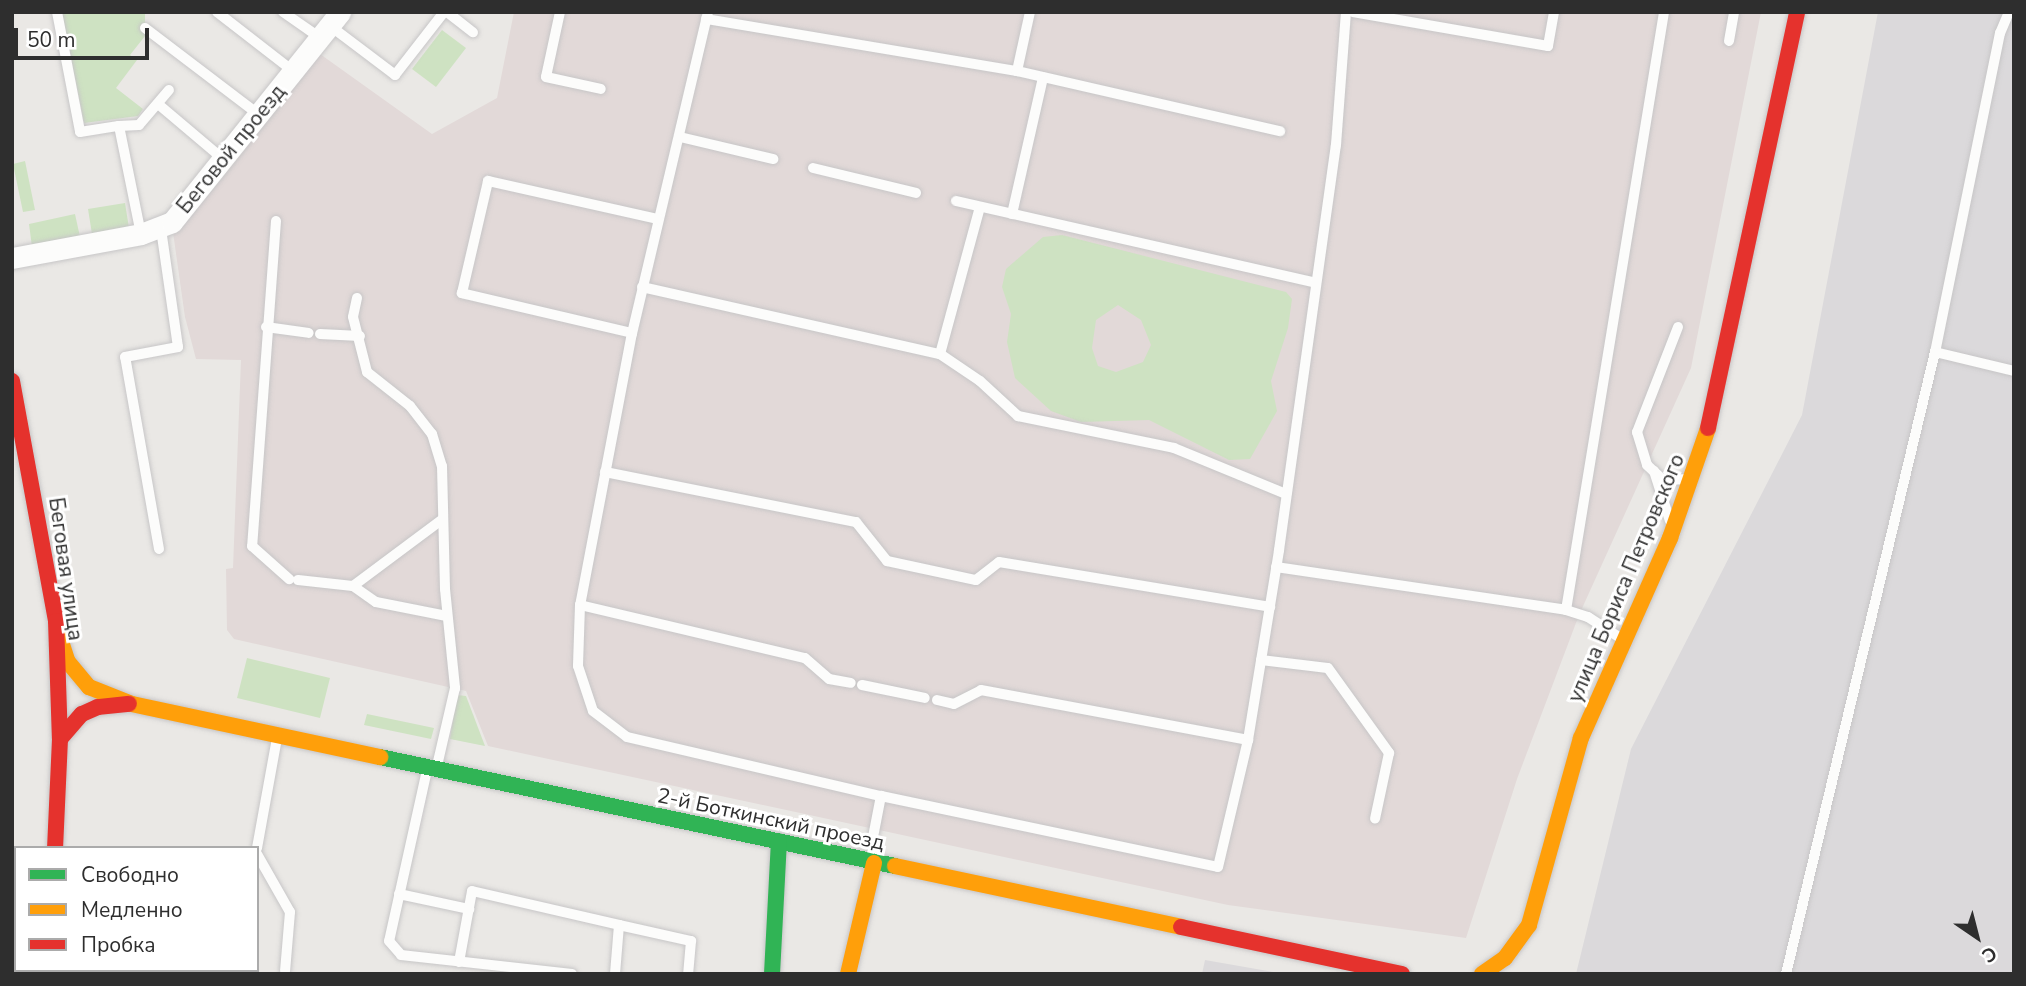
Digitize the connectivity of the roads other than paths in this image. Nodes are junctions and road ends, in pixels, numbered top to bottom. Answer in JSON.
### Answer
{"nodes":[{"id":1,"x":57,"y":12,"type":"edge"},
{"id":2,"x":217,"y":12,"type":"edge"},
{"id":3,"x":283,"y":12,"type":"edge"},
{"id":4,"x":446,"y":12,"type":"edge"},
{"id":5,"x":561,"y":12,"type":"edge"},
{"id":6,"x":1030,"y":12,"type":"edge"},
{"id":7,"x":1346,"y":12,"type":"edge"},
{"id":8,"x":1353,"y":12,"type":"edge"},
{"id":9,"x":1554,"y":12,"type":"edge"},
{"id":10,"x":1664,"y":12,"type":"edge"},
{"id":11,"x":1734,"y":12,"type":"edge"},
{"id":12,"x":1797,"y":12,"type":"edge"},
{"id":13,"x":2008,"y":12,"type":"edge"},
{"id":14,"x":707,"y":16,"type":"edge"},
{"id":15,"x":333,"y":20,"type":"edge"},
{"id":16,"x":145,"y":28,"type":"dead end"},
{"id":17,"x":473,"y":32,"type":"dead end"},
{"id":18,"x":1729,"y":41,"type":"dead end"},
{"id":19,"x":293,"y":71,"type":"junction"},
{"id":20,"x":1017,"y":71,"type":"junction"},
{"id":21,"x":1044,"y":77,"type":"junction"},
{"id":22,"x":601,"y":89,"type":"dead end"},
{"id":23,"x":169,"y":90,"type":"dead end"},
{"id":24,"x":158,"y":104,"type":"junction"},
{"id":25,"x":258,"y":114,"type":"junction"},
{"id":26,"x":119,"y":126,"type":"junction"},
{"id":27,"x":1280,"y":131,"type":"dead end"},
{"id":28,"x":680,"y":137,"type":"junction"},
{"id":29,"x":222,"y":158,"type":"junction"},
{"id":30,"x":773,"y":159,"type":"dead end"},
{"id":31,"x":813,"y":168,"type":"dead end"},
{"id":32,"x":916,"y":192,"type":"dead end"},
{"id":33,"x":956,"y":201,"type":"dead end"},
{"id":34,"x":980,"y":207,"type":"junction"},
{"id":35,"x":1012,"y":214,"type":"junction"},
{"id":36,"x":659,"y":219,"type":"junction"},
{"id":37,"x":276,"y":221,"type":"dead end"},
{"id":38,"x":158,"y":228,"type":"junction"},
{"id":39,"x":12,"y":258,"type":"edge"},
{"id":40,"x":1316,"y":283,"type":"junction"},
{"id":41,"x":642,"y":287,"type":"junction"},
{"id":42,"x":356,"y":298,"type":"dead end"},
{"id":43,"x":266,"y":327,"type":"junction"},
{"id":44,"x":1678,"y":327,"type":"dead end"},
{"id":45,"x":632,"y":333,"type":"junction"},
{"id":46,"x":360,"y":336,"type":"junction"},
{"id":47,"x":1935,"y":352,"type":"junction"},
{"id":48,"x":940,"y":354,"type":"junction"},
{"id":49,"x":2014,"y":371,"type":"edge"},
{"id":50,"x":12,"y":382,"type":"edge"},
{"id":51,"x":1654,"y":471,"type":"junction"},
{"id":52,"x":605,"y":472,"type":"junction"},
{"id":53,"x":1693,"y":479,"type":"junction"},
{"id":54,"x":1286,"y":494,"type":"junction"},
{"id":55,"x":443,"y":519,"type":"junction"},
{"id":56,"x":1673,"y":530,"type":"junction"},
{"id":57,"x":159,"y":549,"type":"dead end"},
{"id":58,"x":1276,"y":567,"type":"junction"},
{"id":59,"x":353,"y":586,"type":"junction"},
{"id":60,"x":580,"y":605,"type":"junction"},
{"id":61,"x":1270,"y":607,"type":"junction"},
{"id":62,"x":1566,"y":610,"type":"junction"},
{"id":63,"x":447,"y":616,"type":"junction"},
{"id":64,"x":55,"y":621,"type":"junction"},
{"id":65,"x":1622,"y":639,"type":"junction"},
{"id":66,"x":1261,"y":660,"type":"junction"},
{"id":67,"x":925,"y":698,"type":"dead end"},
{"id":68,"x":937,"y":700,"type":"dead end"},
{"id":69,"x":132,"y":704,"type":"junction"},
{"id":70,"x":278,"y":735,"type":"junction"},
{"id":71,"x":60,"y":739,"type":"junction"},
{"id":72,"x":1248,"y":740,"type":"junction"},
{"id":73,"x":432,"y":768,"type":"junction"},
{"id":74,"x":881,"y":796,"type":"junction"},
{"id":75,"x":1375,"y":819,"type":"dead end"},
{"id":76,"x":779,"y":841,"type":"junction"},
{"id":77,"x":55,"y":846,"type":"edge"},
{"id":78,"x":257,"y":846,"type":"edge"},
{"id":79,"x":259,"y":858,"type":"edge"},
{"id":80,"x":874,"y":863,"type":"junction"},
{"id":81,"x":399,"y":894,"type":"junction"},
{"id":82,"x":469,"y":909,"type":"junction"},
{"id":83,"x":619,"y":925,"type":"junction"},
{"id":84,"x":459,"y":962,"type":"junction"},
{"id":85,"x":285,"y":971,"type":"dead end"},
{"id":86,"x":572,"y":974,"type":"edge"},
{"id":87,"x":615,"y":974,"type":"edge"},
{"id":88,"x":688,"y":974,"type":"edge"},
{"id":89,"x":772,"y":974,"type":"edge"},
{"id":90,"x":848,"y":974,"type":"edge"},
{"id":91,"x":1402,"y":974,"type":"edge"},
{"id":92,"x":1482,"y":974,"type":"edge"},
{"id":93,"x":1786,"y":974,"type":"edge"}],
"edges":[{"from":1,"to":26,"type":"lane"},
{"from":2,"to":19,"type":"lane"},
{"from":3,"to":15,"type":"lane"},
{"from":4,"to":15,"type":"lane"},
{"from":4,"to":17,"type":"lane"},
{"from":5,"to":22,"type":"lane"},
{"from":6,"to":20,"type":"lane"},
{"from":7,"to":40,"type":"lane"},
{"from":8,"to":9,"type":"lane"},
{"from":10,"to":62,"type":"lane"},
{"from":11,"to":18,"type":"lane"},
{"from":12,"to":53,"type":"street","name":"улица Бориса Петровского"},
{"from":13,"to":47,"type":"lane"},
{"from":14,"to":20,"type":"lane"},
{"from":14,"to":28,"type":"lane"},
{"from":15,"to":19,"type":"street","name":"Беговой проезд"},
{"from":16,"to":25,"type":"lane"},
{"from":19,"to":25,"type":"street","name":"Беговой проезд"},
{"from":20,"to":21,"type":"lane"},
{"from":21,"to":27,"type":"lane"},
{"from":21,"to":35,"type":"lane"},
{"from":23,"to":24,"type":"lane"},
{"from":24,"to":26,"type":"lane"},
{"from":24,"to":29,"type":"lane"},
{"from":25,"to":29,"type":"street","name":"Беговой проезд"},
{"from":26,"to":38,"type":"lane"},
{"from":28,"to":30,"type":"lane"},
{"from":28,"to":36,"type":"lane"},
{"from":29,"to":38,"type":"street","name":"Беговой проезд"},
{"from":31,"to":32,"type":"lane"},
{"from":33,"to":34,"type":"lane"},
{"from":34,"to":35,"type":"lane"},
{"from":34,"to":48,"type":"lane"},
{"from":35,"to":40,"type":"lane"},
{"from":36,"to":41,"type":"lane"},
{"from":36,"to":45,"type":"lane"},
{"from":37,"to":43,"type":"lane"},
{"from":38,"to":39,"type":"street"},
{"from":38,"to":57,"type":"lane"},
{"from":40,"to":54,"type":"lane"},
{"from":41,"to":45,"type":"lane"},
{"from":41,"to":48,"type":"lane"},
{"from":42,"to":46,"type":"lane"},
{"from":43,"to":46,"type":"lane"},
{"from":43,"to":59,"type":"lane"},
{"from":44,"to":51,"type":"lane"},
{"from":45,"to":52,"type":"lane"},
{"from":46,"to":55,"type":"lane"},
{"from":47,"to":49,"type":"lane"},
{"from":47,"to":93,"type":"lane"},
{"from":48,"to":54,"type":"lane"},
{"from":50,"to":64,"type":"street","name":"Беговая улица"},
{"from":51,"to":53,"type":"lane"},
{"from":51,"to":56,"type":"lane"},
{"from":52,"to":60,"type":"lane"},
{"from":52,"to":61,"type":"lane"},
{"from":53,"to":56,"type":"street","name":"улица Бориса Петровского"},
{"from":54,"to":58,"type":"lane"},
{"from":55,"to":59,"type":"lane"},
{"from":55,"to":63,"type":"lane"},
{"from":56,"to":65,"type":"street","name":"улица Бориса Петровского"},
{"from":58,"to":61,"type":"lane"},
{"from":58,"to":62,"type":"lane"},
{"from":59,"to":63,"type":"lane"},
{"from":60,"to":67,"type":"lane"},
{"from":60,"to":74,"type":"lane"},
{"from":61,"to":66,"type":"lane"},
{"from":62,"to":65,"type":"lane"},
{"from":63,"to":73,"type":"lane"},
{"from":64,"to":69,"type":"street","name":"2-й Боткинский проезд"},
{"from":64,"to":71,"type":"street","name":"Беговая улица"},
{"from":65,"to":92,"type":"street","name":"улица Бориса Петровского"},
{"from":66,"to":72,"type":"lane"},
{"from":66,"to":75,"type":"lane"},
{"from":68,"to":72,"type":"lane"},
{"from":69,"to":70,"type":"street","name":"2-й Боткинский проезд"},
{"from":69,"to":71,"type":"street","name":"2-й Боткинский проезд"},
{"from":70,"to":73,"type":"street","name":"2-й Боткинский проезд"},
{"from":70,"to":78,"type":"lane"},
{"from":71,"to":77,"type":"street","name":"Беговая улица"},
{"from":72,"to":74,"type":"lane"},
{"from":73,"to":76,"type":"street","name":"2-й Боткинский проезд"},
{"from":73,"to":81,"type":"lane"},
{"from":74,"to":80,"type":"lane"},
{"from":76,"to":80,"type":"street","name":"2-й Боткинский проезд"},
{"from":76,"to":89,"type":"street"},
{"from":79,"to":85,"type":"lane"},
{"from":80,"to":90,"type":"street"},
{"from":80,"to":91,"type":"street","name":"2-й Боткинский проезд"},
{"from":81,"to":82,"type":"lane"},
{"from":81,"to":84,"type":"lane"},
{"from":82,"to":83,"type":"lane"},
{"from":82,"to":84,"type":"lane"},
{"from":83,"to":87,"type":"lane"},
{"from":83,"to":88,"type":"lane"},
{"from":84,"to":86,"type":"lane"}]}
